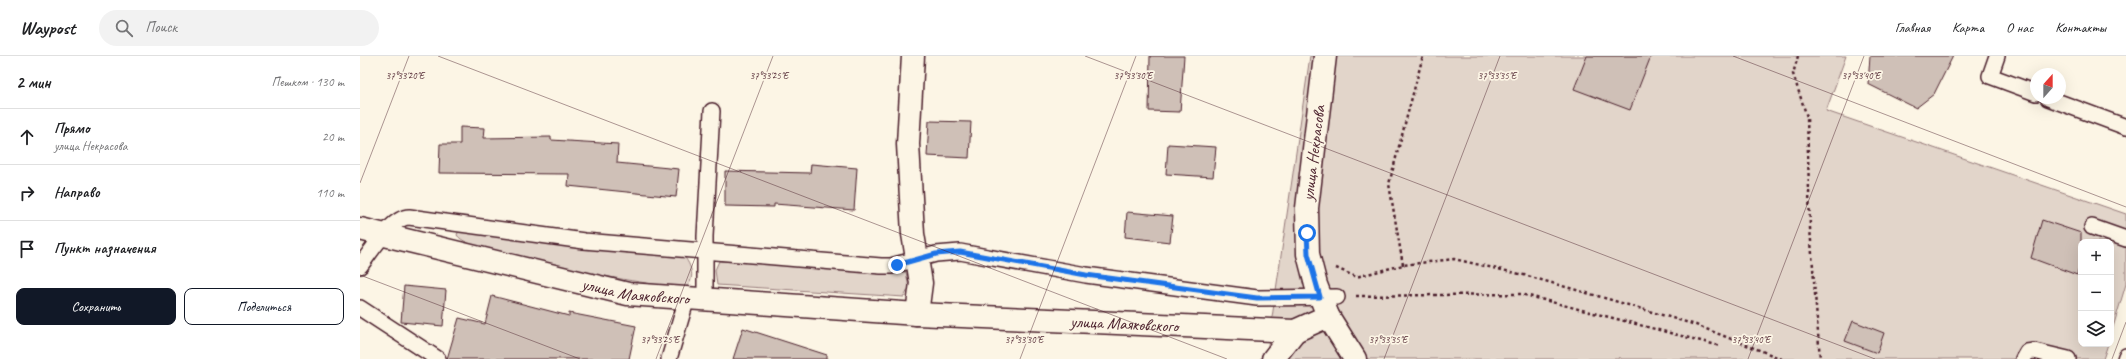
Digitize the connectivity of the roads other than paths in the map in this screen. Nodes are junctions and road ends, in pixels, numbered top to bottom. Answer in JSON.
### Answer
{"nodes":[{"id":1,"x":913,"y":56,"type":"edge"},
{"id":2,"x":1325,"y":56,"type":"edge"},
{"id":3,"x":1996,"y":56,"type":"edge"},
{"id":4,"x":2030,"y":91,"type":"edge"},
{"id":5,"x":2064,"y":104,"type":"edge"},
{"id":6,"x":712,"y":111,"type":"dead end"},
{"id":7,"x":2126,"y":127,"type":"edge"},
{"id":8,"x":2092,"y":227,"type":"dead end"},
{"id":9,"x":360,"y":229,"type":"edge"},
{"id":10,"x":384,"y":236,"type":"junction"},
{"id":11,"x":2126,"y":239,"type":"edge"},
{"id":12,"x":705,"y":250,"type":"junction"},
{"id":13,"x":916,"y":259,"type":"junction"},
{"id":14,"x":360,"y":266,"type":"edge"},
{"id":15,"x":696,"y":299,"type":"junction"},
{"id":16,"x":1329,"y":303,"type":"junction"},
{"id":17,"x":360,"y":308,"type":"edge"},
{"id":18,"x":917,"y":314,"type":"junction"},
{"id":19,"x":1295,"y":331,"type":"junction"},
{"id":20,"x":2126,"y":356,"type":"edge"},
{"id":21,"x":438,"y":359,"type":"edge"},
{"id":22,"x":669,"y":359,"type":"edge"},
{"id":23,"x":1273,"y":359,"type":"edge"},
{"id":24,"x":1355,"y":359,"type":"edge"},
{"id":25,"x":2022,"y":359,"type":"edge"},
{"id":26,"x":2068,"y":359,"type":"edge"},
{"id":27,"x":2125,"y":359,"type":"edge"}],
"edges":[{"from":1,"to":13,"type":"street"},
{"from":2,"to":16,"type":"street","name":"улица Некрасова"},
{"from":3,"to":4,"type":"lane"},
{"from":5,"to":7,"type":"lane"},
{"from":6,"to":12,"type":"lane"},
{"from":8,"to":11,"type":"lane"},
{"from":9,"to":10,"type":"street","name":"улица Маяковского"},
{"from":10,"to":12,"type":"lane"},
{"from":10,"to":14,"type":"lane"},
{"from":10,"to":15,"type":"street","name":"улица Маяковского"},
{"from":12,"to":13,"type":"lane"},
{"from":12,"to":15,"type":"lane"},
{"from":13,"to":16,"type":"lane"},
{"from":13,"to":18,"type":"street"},
{"from":15,"to":18,"type":"street","name":"улица Маяковского"},
{"from":15,"to":22,"type":"lane"},
{"from":16,"to":19,"type":"street","name":"улица Маяковского"},
{"from":16,"to":24,"type":"street","name":"улица Некрасова"},
{"from":17,"to":21,"type":"lane"},
{"from":18,"to":19,"type":"street","name":"улица Маяковского"},
{"from":19,"to":23,"type":"street"},
{"from":20,"to":27,"type":"lane"},
{"from":25,"to":26,"type":"lane"}]}
